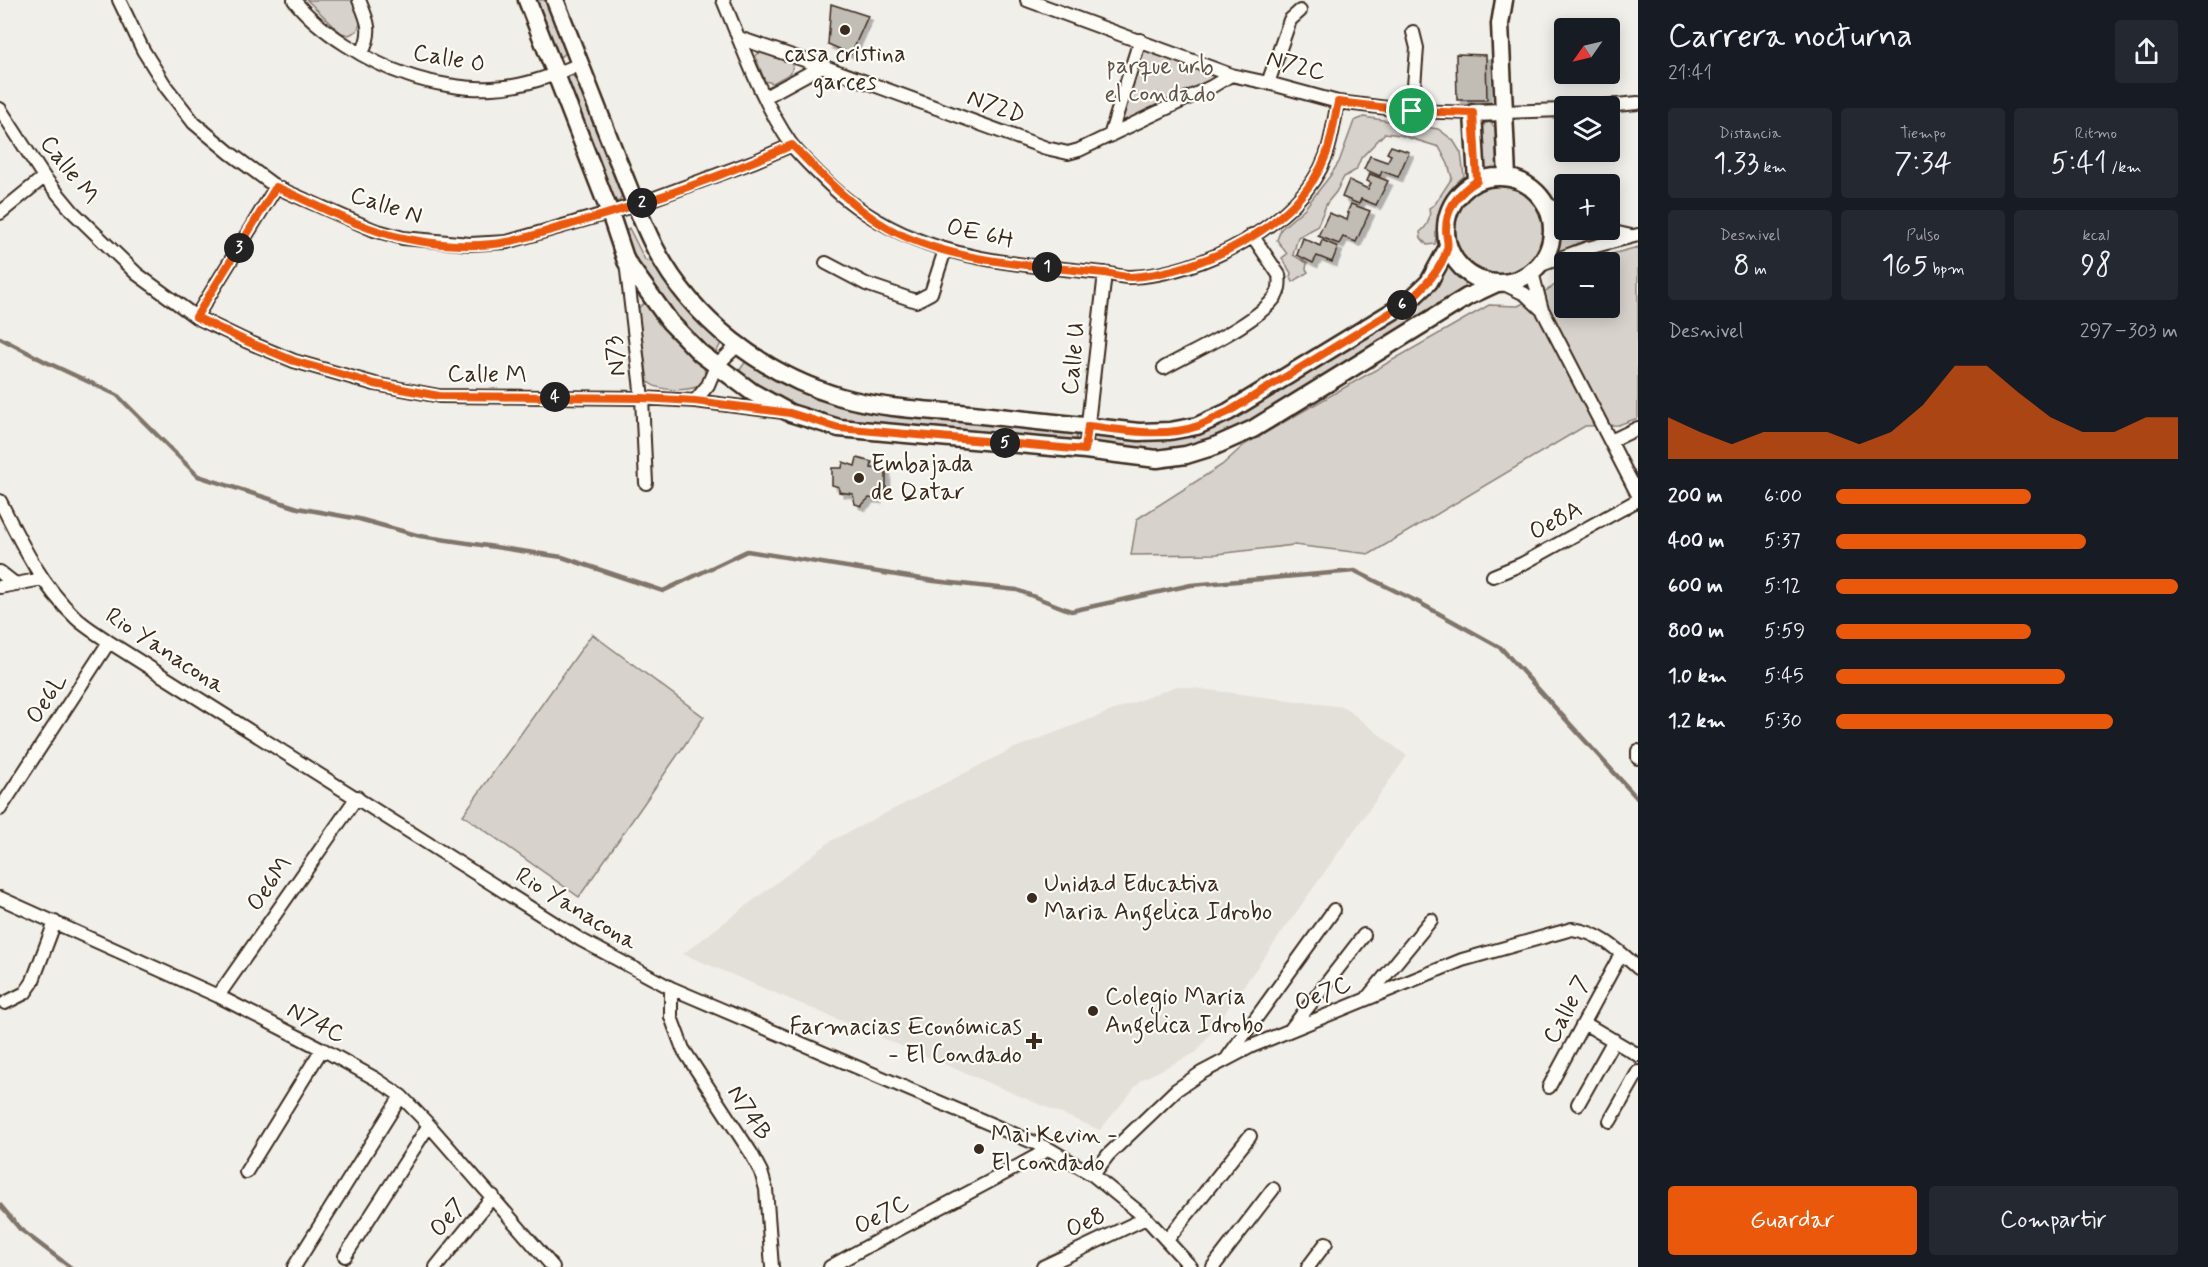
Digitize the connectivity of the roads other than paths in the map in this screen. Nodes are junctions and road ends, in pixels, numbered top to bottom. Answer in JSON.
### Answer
{"nodes":[{"id":1,"x":119,"y":0,"type":"edge"},
{"id":2,"x":294,"y":0,"type":"edge"},
{"id":3,"x":360,"y":0,"type":"edge"},
{"id":4,"x":527,"y":0,"type":"edge"},
{"id":5,"x":555,"y":0,"type":"edge"},
{"id":6,"x":723,"y":0,"type":"edge"},
{"id":7,"x":1027,"y":0,"type":"edge"},
{"id":8,"x":1504,"y":0,"type":"edge"},
{"id":9,"x":1300,"y":11,"type":"dead end"},
{"id":10,"x":1413,"y":32,"type":"dead end"},
{"id":11,"x":739,"y":38,"type":"junction"},
{"id":12,"x":1140,"y":40,"type":"junction"},
{"id":13,"x":362,"y":53,"type":"junction"},
{"id":14,"x":580,"y":64,"type":"junction"},
{"id":15,"x":822,"y":66,"type":"junction"},
{"id":16,"x":555,"y":75,"type":"junction"},
{"id":17,"x":1231,"y":75,"type":"junction"},
{"id":18,"x":1268,"y":83,"type":"junction"},
{"id":19,"x":765,"y":97,"type":"junction"},
{"id":20,"x":1338,"y":102,"type":"junction"},
{"id":21,"x":1638,"y":103,"type":"edge"},
{"id":22,"x":1620,"y":105,"type":"edge"},
{"id":23,"x":0,"y":109,"type":"edge"},
{"id":24,"x":1554,"y":110,"type":"edge"},
{"id":25,"x":1412,"y":111,"type":"junction"},
{"id":26,"x":1503,"y":112,"type":"junction"},
{"id":27,"x":1473,"y":113,"type":"junction"},
{"id":28,"x":1110,"y":136,"type":"junction"},
{"id":29,"x":792,"y":145,"type":"junction"},
{"id":30,"x":44,"y":177,"type":"junction"},
{"id":31,"x":1507,"y":177,"type":"junction"},
{"id":32,"x":1477,"y":181,"type":"junction"},
{"id":33,"x":276,"y":187,"type":"junction"},
{"id":34,"x":1545,"y":202,"type":"junction"},
{"id":35,"x":636,"y":205,"type":"junction"},
{"id":36,"x":1554,"y":208,"type":"edge"},
{"id":37,"x":0,"y":213,"type":"edge"},
{"id":38,"x":610,"y":213,"type":"junction"},
{"id":39,"x":1620,"y":232,"type":"edge"},
{"id":40,"x":1252,"y":235,"type":"junction"},
{"id":41,"x":1635,"y":235,"type":"edge"},
{"id":42,"x":1448,"y":247,"type":"junction"},
{"id":43,"x":945,"y":250,"type":"junction"},
{"id":44,"x":626,"y":261,"type":"junction"},
{"id":45,"x":826,"y":263,"type":"dead end"},
{"id":46,"x":1535,"y":269,"type":"junction"},
{"id":47,"x":1105,"y":273,"type":"junction"},
{"id":48,"x":1500,"y":283,"type":"junction"},
{"id":49,"x":1542,"y":311,"type":"junction"},
{"id":50,"x":196,"y":317,"type":"junction"},
{"id":51,"x":737,"y":346,"type":"junction"},
{"id":52,"x":716,"y":366,"type":"junction"},
{"id":53,"x":1164,"y":368,"type":"dead end"},
{"id":54,"x":642,"y":398,"type":"junction"},
{"id":55,"x":695,"y":401,"type":"junction"},
{"id":56,"x":790,"y":413,"type":"junction"},
{"id":57,"x":1088,"y":426,"type":"junction"},
{"id":58,"x":1638,"y":428,"type":"edge"},
{"id":59,"x":1611,"y":441,"type":"junction"},
{"id":60,"x":1085,"y":450,"type":"junction"},
{"id":61,"x":646,"y":483,"type":"dead end"},
{"id":62,"x":1638,"y":498,"type":"edge"},
{"id":63,"x":0,"y":501,"type":"edge"},
{"id":64,"x":0,"y":572,"type":"edge"},
{"id":65,"x":1493,"y":576,"type":"dead end"},
{"id":66,"x":42,"y":579,"type":"junction"},
{"id":67,"x":15,"y":584,"type":"junction"},
{"id":68,"x":0,"y":587,"type":"edge"},
{"id":69,"x":109,"y":642,"type":"junction"},
{"id":70,"x":1638,"y":751,"type":"edge"},
{"id":71,"x":1638,"y":758,"type":"edge"},
{"id":72,"x":357,"y":797,"type":"junction"},
{"id":73,"x":0,"y":809,"type":"edge"},
{"id":74,"x":0,"y":898,"type":"edge"},
{"id":75,"x":1334,"y":910,"type":"dead end"},
{"id":76,"x":1431,"y":920,"type":"dead end"},
{"id":77,"x":55,"y":922,"type":"junction"},
{"id":78,"x":1364,"y":935,"type":"dead end"},
{"id":79,"x":1621,"y":954,"type":"junction"},
{"id":80,"x":1638,"y":968,"type":"edge"},
{"id":81,"x":671,"y":988,"type":"junction"},
{"id":82,"x":218,"y":996,"type":"junction"},
{"id":83,"x":1365,"y":1000,"type":"junction"},
{"id":84,"x":5,"y":1003,"type":"dead end"},
{"id":85,"x":1584,"y":1023,"type":"junction"},
{"id":86,"x":1291,"y":1029,"type":"junction"},
{"id":87,"x":1614,"y":1040,"type":"junction"},
{"id":88,"x":322,"y":1049,"type":"junction"},
{"id":89,"x":1635,"y":1052,"type":"edge"},
{"id":90,"x":1227,"y":1059,"type":"junction"},
{"id":91,"x":1638,"y":1072,"type":"edge"},
{"id":92,"x":1549,"y":1087,"type":"dead end"},
{"id":93,"x":401,"y":1096,"type":"junction"},
{"id":94,"x":1578,"y":1104,"type":"dead end"},
{"id":95,"x":1610,"y":1121,"type":"dead end"},
{"id":96,"x":429,"y":1125,"type":"junction"},
{"id":97,"x":1250,"y":1136,"type":"dead end"},
{"id":98,"x":1049,"y":1149,"type":"junction"},
{"id":99,"x":246,"y":1172,"type":"dead end"},
{"id":100,"x":1093,"y":1175,"type":"junction"},
{"id":101,"x":1273,"y":1189,"type":"dead end"},
{"id":102,"x":493,"y":1196,"type":"junction"},
{"id":103,"x":1146,"y":1218,"type":"junction"},
{"id":104,"x":1167,"y":1240,"type":"junction"},
{"id":105,"x":1326,"y":1243,"type":"dead end"},
{"id":106,"x":345,"y":1256,"type":"dead end"},
{"id":107,"x":294,"y":1267,"type":"edge"},
{"id":108,"x":436,"y":1267,"type":"edge"},
{"id":109,"x":553,"y":1267,"type":"edge"},
{"id":110,"x":772,"y":1267,"type":"edge"},
{"id":111,"x":830,"y":1267,"type":"edge"},
{"id":112,"x":1043,"y":1267,"type":"edge"},
{"id":113,"x":1191,"y":1267,"type":"edge"},
{"id":114,"x":1213,"y":1267,"type":"edge"},
{"id":115,"x":1308,"y":1267,"type":"edge"}],
"edges":[{"from":1,"to":33,"type":"street","name":"Calle N"},
{"from":2,"to":13,"type":"street","name":"Calle O"},
{"from":3,"to":13,"type":"street"},
{"from":4,"to":16,"type":"street"},
{"from":5,"to":14,"type":"street"},
{"from":6,"to":11,"type":"street","name":"OE 6H"},
{"from":7,"to":12,"type":"street","name":"N72C"},
{"from":8,"to":26,"type":"street"},
{"from":9,"to":18,"type":"street"},
{"from":10,"to":25,"type":"street"},
{"from":11,"to":15,"type":"street","name":"N72D"},
{"from":11,"to":19,"type":"street","name":"OE 6H"},
{"from":12,"to":17,"type":"street","name":"N72C"},
{"from":12,"to":28,"type":"street"},
{"from":13,"to":16,"type":"street","name":"Calle O"},
{"from":14,"to":16,"type":"street","name":"Calle O"},
{"from":14,"to":35,"type":"street"},
{"from":15,"to":19,"type":"street"},
{"from":15,"to":28,"type":"street","name":"N72D"},
{"from":16,"to":38,"type":"street"},
{"from":17,"to":18,"type":"street","name":"N72C"},
{"from":17,"to":28,"type":"street","name":"N72D"},
{"from":18,"to":20,"type":"street","name":"N72C"},
{"from":19,"to":29,"type":"street","name":"OE 6H"},
{"from":20,"to":25,"type":"street","name":"N72C"},
{"from":20,"to":40,"type":"street","name":"OE 6H"},
{"from":21,"to":22,"type":"street"},
{"from":23,"to":30,"type":"street","name":"Calle M"},
{"from":24,"to":26,"type":"street","name":"N72C"},
{"from":25,"to":27,"type":"street","name":"N72C"},
{"from":26,"to":27,"type":"street","name":"N72C"},
{"from":26,"to":31,"type":"street"},
{"from":27,"to":32,"type":"street"},
{"from":29,"to":35,"type":"street","name":"Calle N"},
{"from":29,"to":43,"type":"street","name":"OE 6H"},
{"from":30,"to":37,"type":"street"},
{"from":30,"to":50,"type":"street","name":"Calle M"},
{"from":31,"to":32,"type":"street"},
{"from":31,"to":34,"type":"street"},
{"from":32,"to":42,"type":"street"},
{"from":33,"to":38,"type":"street","name":"Calle N"},
{"from":33,"to":50,"type":"street"},
{"from":34,"to":36,"type":"street"},
{"from":34,"to":46,"type":"street"},
{"from":35,"to":38,"type":"street","name":"Calle N"},
{"from":35,"to":51,"type":"street"},
{"from":38,"to":44,"type":"street"},
{"from":39,"to":41,"type":"street"},
{"from":40,"to":47,"type":"street","name":"OE 6H"},
{"from":40,"to":53,"type":"street"},
{"from":41,"to":46,"type":"street"},
{"from":42,"to":48,"type":"street"},
{"from":42,"to":57,"type":"street"},
{"from":43,"to":45,"type":"street"},
{"from":43,"to":47,"type":"street","name":"OE 6H"},
{"from":44,"to":52,"type":"street"},
{"from":44,"to":54,"type":"street","name":"N73"},
{"from":46,"to":48,"type":"street"},
{"from":46,"to":49,"type":"street"},
{"from":47,"to":57,"type":"street","name":"Calle U"},
{"from":48,"to":49,"type":"street"},
{"from":48,"to":60,"type":"street"},
{"from":49,"to":59,"type":"street"},
{"from":50,"to":54,"type":"street","name":"Calle M"},
{"from":51,"to":52,"type":"street"},
{"from":51,"to":57,"type":"street"},
{"from":52,"to":55,"type":"street"},
{"from":52,"to":56,"type":"street"},
{"from":54,"to":55,"type":"street","name":"Calle M"},
{"from":54,"to":61,"type":"street","name":"N73"},
{"from":55,"to":56,"type":"street","name":"Calle M"},
{"from":56,"to":60,"type":"street"},
{"from":57,"to":60,"type":"street","name":"Calle U"},
{"from":58,"to":59,"type":"street"},
{"from":59,"to":62,"type":"street"},
{"from":62,"to":65,"type":"street","name":"Oe8A"},
{"from":63,"to":66,"type":"street","name":"Rio Yanacona"},
{"from":64,"to":67,"type":"street"},
{"from":66,"to":67,"type":"street"},
{"from":66,"to":69,"type":"street","name":"Rio Yanacona"},
{"from":67,"to":68,"type":"street"},
{"from":69,"to":72,"type":"street","name":"Rio Yanacona"},
{"from":69,"to":73,"type":"street","name":"Oe6L"},
{"from":70,"to":71,"type":"street"},
{"from":72,"to":81,"type":"street","name":"Rio Yanacona"},
{"from":72,"to":82,"type":"street","name":"Oe6M"},
{"from":74,"to":77,"type":"street","name":"N74C"},
{"from":75,"to":90,"type":"street"},
{"from":76,"to":83,"type":"street"},
{"from":77,"to":82,"type":"street","name":"N74C"},
{"from":77,"to":84,"type":"street"},
{"from":78,"to":86,"type":"street"},
{"from":79,"to":80,"type":"street"},
{"from":79,"to":83,"type":"street","name":"Oe7C"},
{"from":79,"to":85,"type":"street","name":"Calle 7"},
{"from":81,"to":98,"type":"street","name":"Rio Yanacona"},
{"from":81,"to":110,"type":"street","name":"N74B"},
{"from":82,"to":88,"type":"street","name":"N74C"},
{"from":83,"to":86,"type":"street","name":"Oe7C"},
{"from":85,"to":87,"type":"street"},
{"from":85,"to":92,"type":"street","name":"Calle 7"},
{"from":86,"to":90,"type":"street","name":"Oe7C"},
{"from":87,"to":89,"type":"street"},
{"from":87,"to":94,"type":"street"},
{"from":88,"to":93,"type":"street","name":"N74C"},
{"from":88,"to":99,"type":"street"},
{"from":90,"to":100,"type":"street","name":"Oe7C"},
{"from":91,"to":95,"type":"street"},
{"from":93,"to":96,"type":"street","name":"N74C"},
{"from":93,"to":107,"type":"street"},
{"from":96,"to":102,"type":"street","name":"N74C"},
{"from":96,"to":106,"type":"street"},
{"from":97,"to":104,"type":"street"},
{"from":98,"to":100,"type":"street","name":"Rio Yanacona"},
{"from":98,"to":111,"type":"street","name":"Oe7C"},
{"from":100,"to":103,"type":"street","name":"Rio Yanacona"},
{"from":101,"to":114,"type":"street"},
{"from":102,"to":108,"type":"street","name":"Oe7"},
{"from":102,"to":109,"type":"street","name":"N74C"},
{"from":103,"to":104,"type":"street","name":"Rio Yanacona"},
{"from":103,"to":112,"type":"street","name":"Oe8"},
{"from":104,"to":113,"type":"street","name":"Rio Yanacona"},
{"from":105,"to":115,"type":"street"}]}
